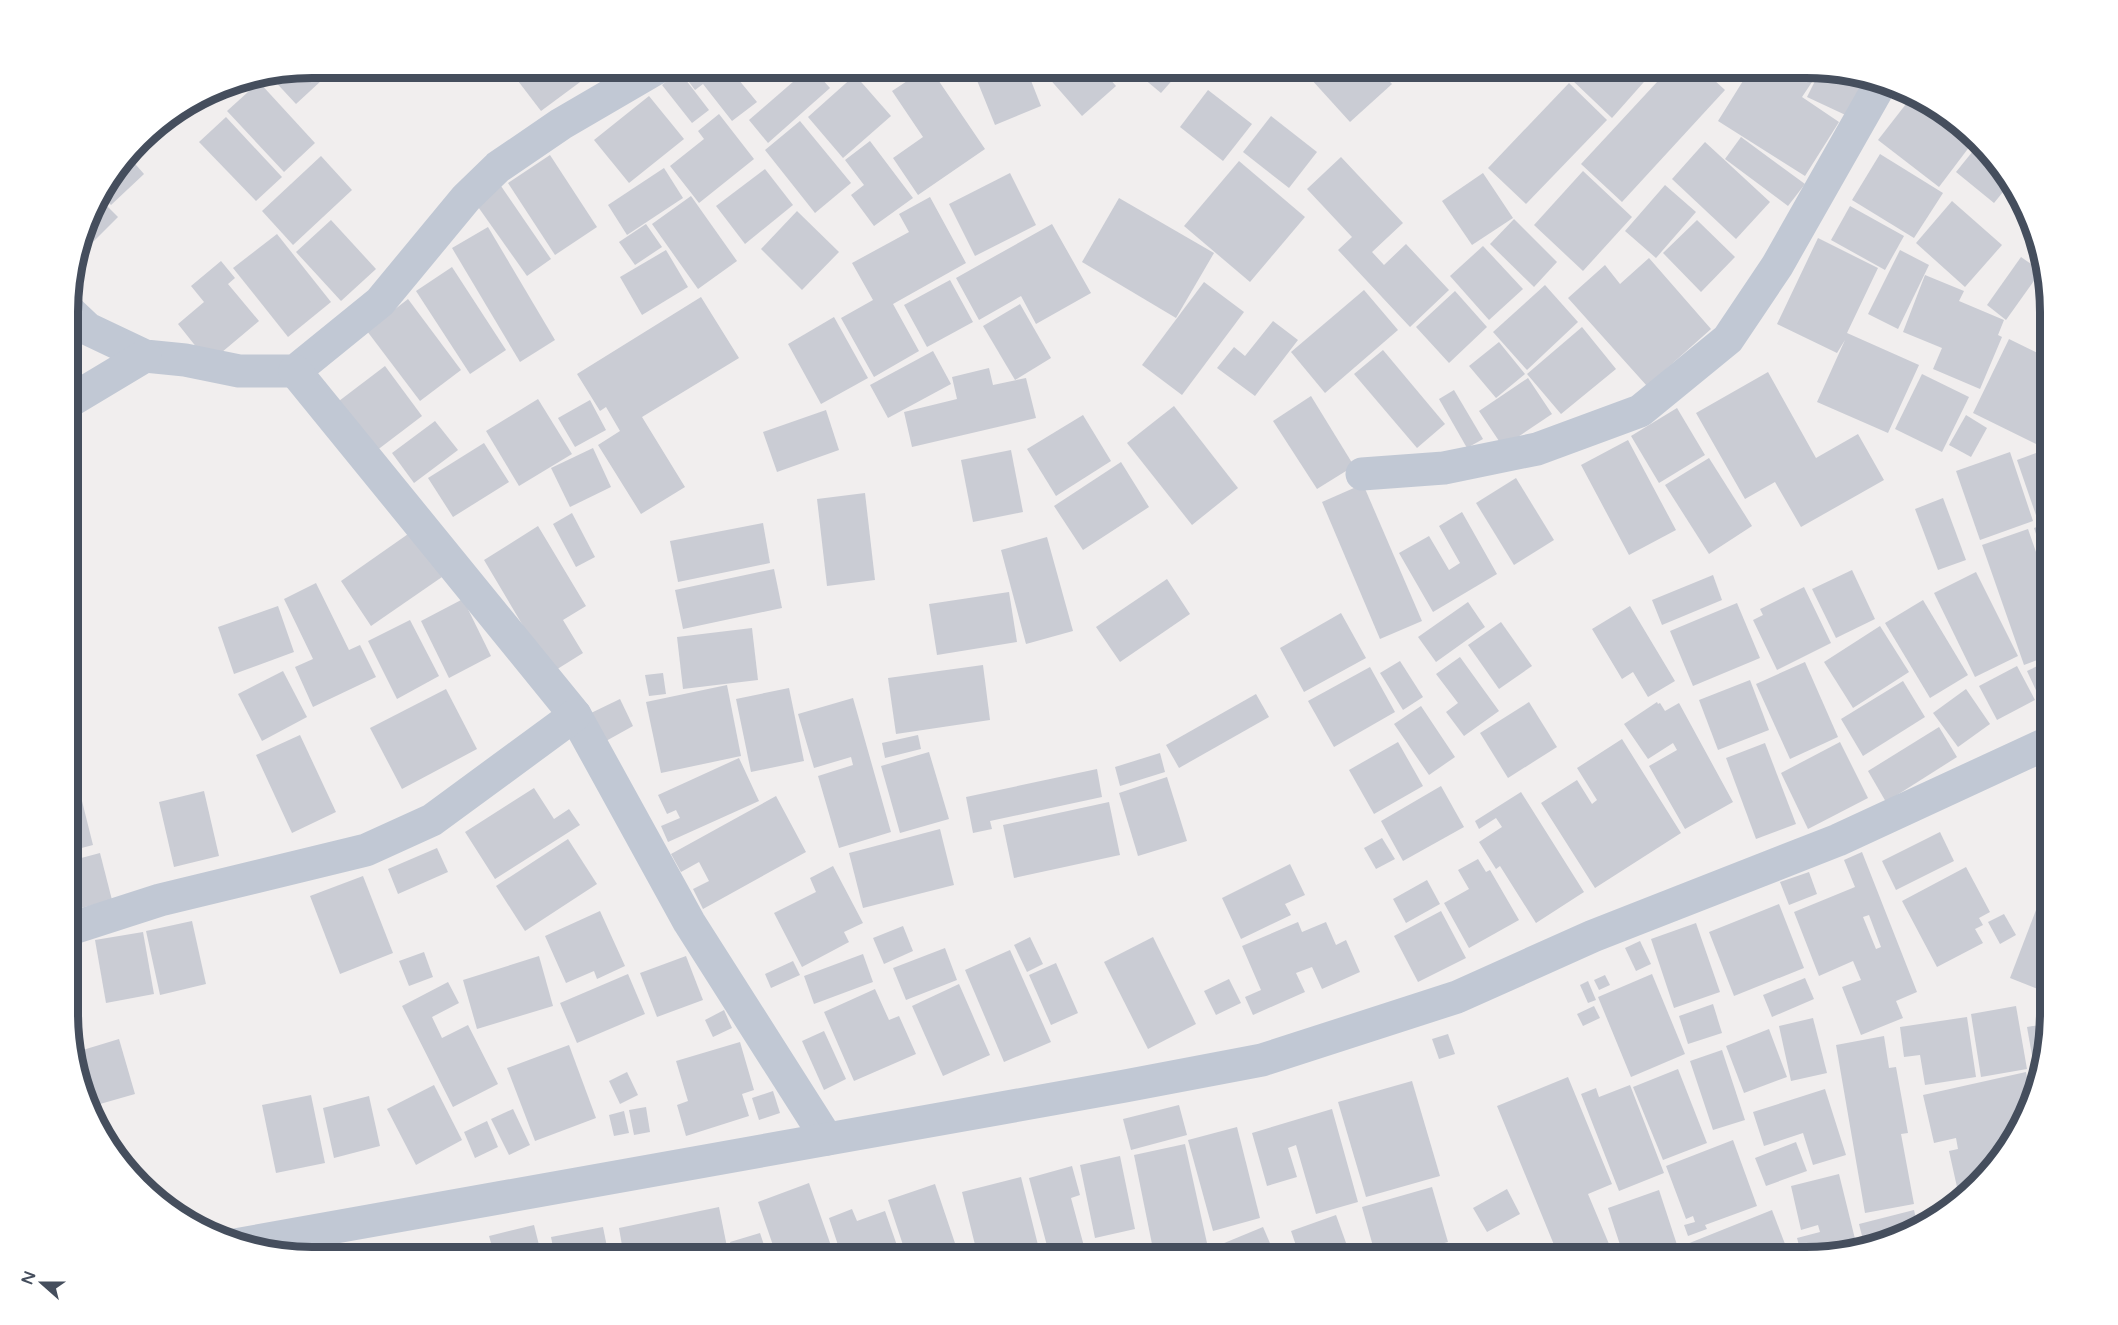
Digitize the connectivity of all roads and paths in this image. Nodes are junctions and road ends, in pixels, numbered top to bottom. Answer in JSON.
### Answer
{"nodes":[{"id":1,"x":640,"y":78,"type":"edge"},
{"id":2,"x":1877,"y":89,"type":"edge"},
{"id":3,"x":78,"y":320,"type":"edge"},
{"id":4,"x":145,"y":356,"type":"junction"},
{"id":5,"x":295,"y":371,"type":"junction"},
{"id":6,"x":78,"y":396,"type":"edge"},
{"id":7,"x":1362,"y":474,"type":"dead end"},
{"id":8,"x":575,"y":715,"type":"junction"},
{"id":9,"x":2040,"y":747,"type":"edge"},
{"id":10,"x":78,"y":926,"type":"edge"},
{"id":11,"x":827,"y":1139,"type":"junction"},
{"id":12,"x":258,"y":1241,"type":"edge"}],
"edges":[{"from":1,"to":5,"type":"street"},
{"from":2,"to":7,"type":"street"},
{"from":3,"to":4,"type":"street"},
{"from":4,"to":5,"type":"street"},
{"from":4,"to":6,"type":"street"},
{"from":5,"to":8,"type":"street"},
{"from":8,"to":10,"type":"street"},
{"from":8,"to":11,"type":"street"},
{"from":9,"to":11,"type":"street"},
{"from":11,"to":12,"type":"street"}]}
